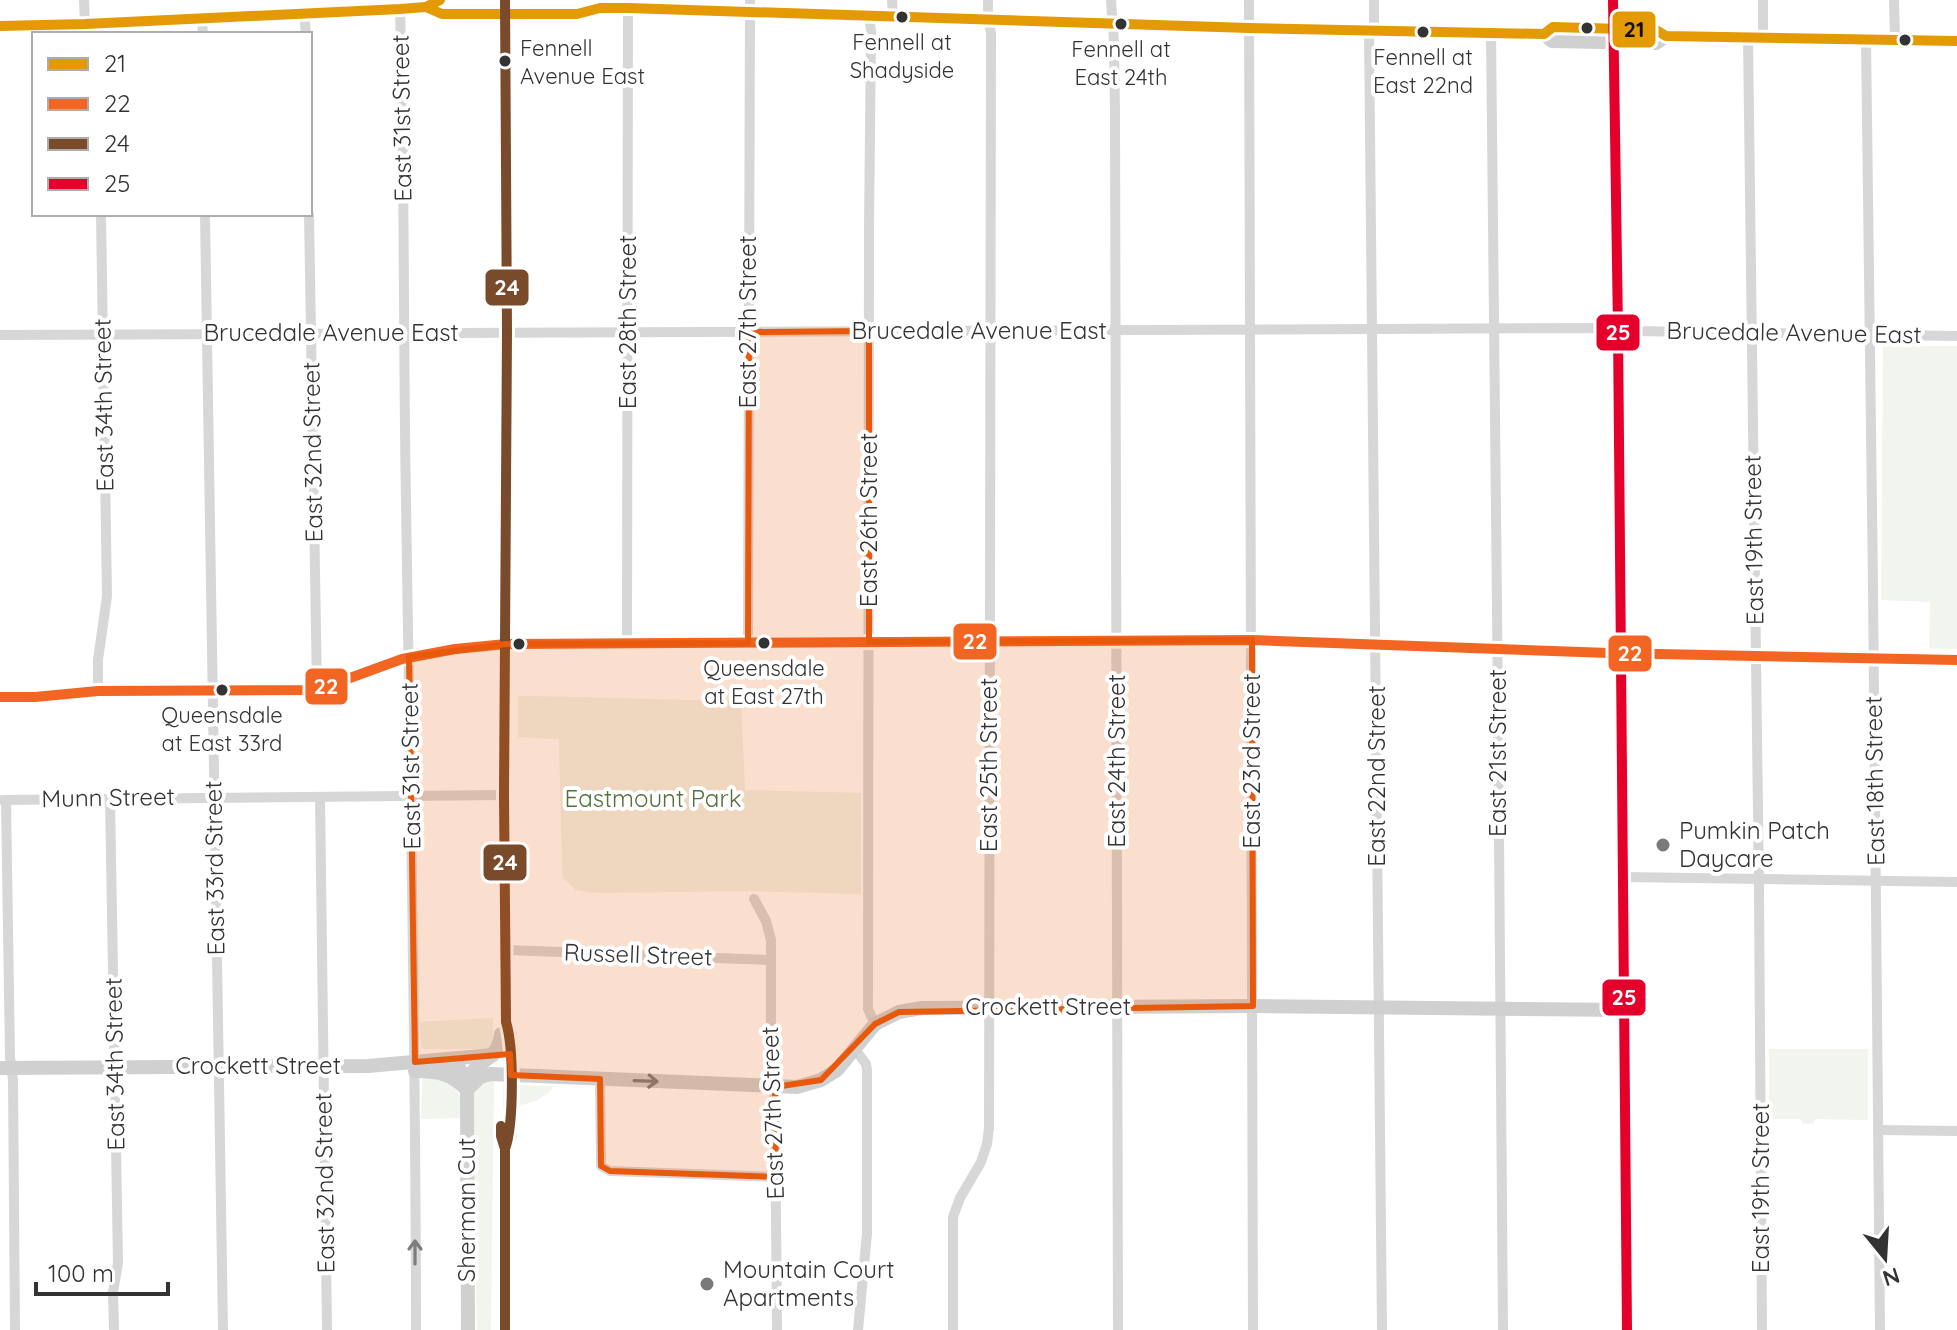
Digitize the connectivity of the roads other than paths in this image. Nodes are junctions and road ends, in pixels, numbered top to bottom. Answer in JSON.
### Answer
{"nodes":[{"id":1,"x":84,"y":0,"type":"edge"},
{"id":2,"x":440,"y":0,"type":"edge"},
{"id":3,"x":580,"y":0,"type":"edge"},
{"id":4,"x":892,"y":0,"type":"edge"},
{"id":5,"x":988,"y":0,"type":"edge"},
{"id":6,"x":1111,"y":0,"type":"edge"},
{"id":7,"x":1249,"y":0,"type":"edge"},
{"id":8,"x":1374,"y":0,"type":"edge"},
{"id":9,"x":1613,"y":0,"type":"edge"},
{"id":10,"x":1763,"y":0,"type":"edge"},
{"id":11,"x":1894,"y":0,"type":"edge"},
{"id":12,"x":628,"y":4,"type":"edge"},
{"id":13,"x":750,"y":6,"type":"edge"},
{"id":14,"x":426,"y":7,"type":"junction"},
{"id":15,"x":505,"y":7,"type":"edge"},
{"id":16,"x":600,"y":8,"type":"junction"},
{"id":17,"x":295,"y":9,"type":"edge"},
{"id":18,"x":400,"y":9,"type":"junction"},
{"id":19,"x":869,"y":15,"type":"junction"},
{"id":20,"x":893,"y":16,"type":"junction"},
{"id":21,"x":202,"y":18,"type":"junction"},
{"id":22,"x":988,"y":18,"type":"junction"},
{"id":23,"x":1112,"y":23,"type":"junction"},
{"id":24,"x":0,"y":26,"type":"edge"},
{"id":25,"x":93,"y":27,"type":"edge"},
{"id":26,"x":1249,"y":28,"type":"junction"},
{"id":27,"x":1372,"y":30,"type":"junction"},
{"id":28,"x":203,"y":32,"type":"edge"},
{"id":29,"x":305,"y":32,"type":"edge"},
{"id":30,"x":1491,"y":33,"type":"junction"},
{"id":31,"x":1613,"y":36,"type":"junction"},
{"id":32,"x":1748,"y":38,"type":"junction"},
{"id":33,"x":1763,"y":39,"type":"junction"},
{"id":34,"x":1866,"y":39,"type":"junction"},
{"id":35,"x":1895,"y":39,"type":"junction"},
{"id":36,"x":1957,"y":41,"type":"edge"},
{"id":37,"x":101,"y":216,"type":"edge"},
{"id":38,"x":205,"y":216,"type":"edge"},
{"id":39,"x":309,"y":216,"type":"edge"},
{"id":40,"x":1493,"y":328,"type":"junction"},
{"id":41,"x":1372,"y":329,"type":"junction"},
{"id":42,"x":1618,"y":329,"type":"junction"},
{"id":43,"x":1116,"y":330,"type":"junction"},
{"id":44,"x":1250,"y":330,"type":"junction"},
{"id":45,"x":869,"y":331,"type":"junction"},
{"id":46,"x":991,"y":331,"type":"junction"},
{"id":47,"x":404,"y":332,"type":"junction"},
{"id":48,"x":749,"y":332,"type":"junction"},
{"id":49,"x":1752,"y":332,"type":"junction"},
{"id":50,"x":311,"y":333,"type":"junction"},
{"id":51,"x":507,"y":333,"type":"junction"},
{"id":52,"x":628,"y":333,"type":"junction"},
{"id":53,"x":207,"y":334,"type":"junction"},
{"id":54,"x":0,"y":335,"type":"edge"},
{"id":55,"x":102,"y":335,"type":"junction"},
{"id":56,"x":1871,"y":335,"type":"junction"},
{"id":57,"x":1957,"y":336,"type":"edge"},
{"id":58,"x":1252,"y":640,"type":"junction"},
{"id":59,"x":990,"y":641,"type":"junction"},
{"id":60,"x":1117,"y":641,"type":"junction"},
{"id":61,"x":869,"y":642,"type":"junction"},
{"id":62,"x":627,"y":643,"type":"junction"},
{"id":63,"x":748,"y":643,"type":"junction"},
{"id":64,"x":506,"y":644,"type":"junction"},
{"id":65,"x":1376,"y":645,"type":"junction"},
{"id":66,"x":1497,"y":650,"type":"junction"},
{"id":67,"x":1621,"y":653,"type":"junction"},
{"id":68,"x":1756,"y":656,"type":"junction"},
{"id":69,"x":409,"y":657,"type":"junction"},
{"id":70,"x":1873,"y":658,"type":"junction"},
{"id":71,"x":1957,"y":660,"type":"edge"},
{"id":72,"x":317,"y":690,"type":"junction"},
{"id":73,"x":98,"y":691,"type":"junction"},
{"id":74,"x":213,"y":691,"type":"junction"},
{"id":75,"x":0,"y":697,"type":"edge"},
{"id":76,"x":504,"y":795,"type":"junction"},
{"id":77,"x":411,"y":796,"type":"junction"},
{"id":78,"x":320,"y":797,"type":"junction"},
{"id":79,"x":110,"y":798,"type":"junction"},
{"id":80,"x":214,"y":798,"type":"junction"},
{"id":81,"x":3,"y":800,"type":"edge"},
{"id":82,"x":1623,"y":877,"type":"junction"},
{"id":83,"x":1758,"y":877,"type":"junction"},
{"id":84,"x":1876,"y":880,"type":"junction"},
{"id":85,"x":1957,"y":882,"type":"edge"},
{"id":86,"x":754,"y":899,"type":"dead end"},
{"id":87,"x":505,"y":950,"type":"junction"},
{"id":88,"x":770,"y":960,"type":"junction"},
{"id":89,"x":1117,"y":1006,"type":"junction"},
{"id":90,"x":1253,"y":1006,"type":"junction"},
{"id":91,"x":1380,"y":1007,"type":"junction"},
{"id":92,"x":989,"y":1008,"type":"junction"},
{"id":93,"x":1501,"y":1009,"type":"junction"},
{"id":94,"x":1624,"y":1010,"type":"junction"},
{"id":95,"x":875,"y":1024,"type":"junction"},
{"id":96,"x":504,"y":1028,"type":"junction"},
{"id":97,"x":855,"y":1049,"type":"junction"},
{"id":98,"x":493,"y":1055,"type":"junction"},
{"id":99,"x":432,"y":1060,"type":"junction"},
{"id":100,"x":219,"y":1066,"type":"junction"},
{"id":101,"x":323,"y":1066,"type":"junction"},
{"id":102,"x":415,"y":1066,"type":"junction"},
{"id":103,"x":115,"y":1067,"type":"junction"},
{"id":104,"x":6,"y":1068,"type":"edge"},
{"id":105,"x":506,"y":1075,"type":"junction"},
{"id":106,"x":600,"y":1079,"type":"junction"},
{"id":107,"x":773,"y":1087,"type":"junction"},
{"id":108,"x":467,"y":1090,"type":"junction"},
{"id":109,"x":1878,"y":1130,"type":"junction"},
{"id":110,"x":1957,"y":1131,"type":"edge"},
{"id":111,"x":776,"y":1177,"type":"junction"},
{"id":112,"x":15,"y":1330,"type":"edge"},
{"id":113,"x":114,"y":1330,"type":"edge"},
{"id":114,"x":223,"y":1330,"type":"edge"},
{"id":115,"x":327,"y":1330,"type":"edge"},
{"id":116,"x":416,"y":1330,"type":"edge"},
{"id":117,"x":468,"y":1330,"type":"edge"},
{"id":118,"x":505,"y":1330,"type":"edge"},
{"id":119,"x":777,"y":1330,"type":"edge"},
{"id":120,"x":858,"y":1330,"type":"edge"},
{"id":121,"x":953,"y":1330,"type":"edge"},
{"id":122,"x":1118,"y":1330,"type":"edge"},
{"id":123,"x":1253,"y":1330,"type":"edge"},
{"id":124,"x":1382,"y":1330,"type":"edge"},
{"id":125,"x":1503,"y":1330,"type":"edge"},
{"id":126,"x":1627,"y":1330,"type":"edge"},
{"id":127,"x":1762,"y":1330,"type":"edge"},
{"id":128,"x":1880,"y":1330,"type":"edge"}],
"edges":[{"from":1,"to":25,"type":"street"},
{"from":2,"to":14,"type":"main road"},
{"from":3,"to":16,"type":"main road"},
{"from":4,"to":20,"type":"street"},
{"from":5,"to":22,"type":"street","name":"East 25th Street"},
{"from":6,"to":23,"type":"street","name":"East 24th Street"},
{"from":7,"to":26,"type":"street","name":"East 23rd Street"},
{"from":8,"to":27,"type":"street","name":"East 22nd Street"},
{"from":9,"to":31,"type":"main road"},
{"from":10,"to":33,"type":"street"},
{"from":11,"to":35,"type":"street"},
{"from":12,"to":13,"type":"main road"},
{"from":12,"to":16,"type":"main road"},
{"from":12,"to":52,"type":"street","name":"East 28th Street"},
{"from":13,"to":19,"type":"main road"},
{"from":13,"to":48,"type":"street","name":"East 27th Street"},
{"from":14,"to":15,"type":"main road"},
{"from":14,"to":18,"type":"main road"},
{"from":15,"to":16,"type":"main road"},
{"from":15,"to":51,"type":"main road"},
{"from":17,"to":18,"type":"main road"},
{"from":17,"to":21,"type":"main road"},
{"from":17,"to":29,"type":"street"},
{"from":18,"to":47,"type":"street","name":"East 31st Street"},
{"from":19,"to":20,"type":"main road"},
{"from":19,"to":45,"type":"street","name":"East 26th Street"},
{"from":20,"to":22,"type":"main road"},
{"from":21,"to":25,"type":"main road"},
{"from":21,"to":28,"type":"street"},
{"from":22,"to":23,"type":"main road"},
{"from":22,"to":46,"type":"street","name":"East 25th Street"},
{"from":23,"to":26,"type":"main road"},
{"from":23,"to":43,"type":"street","name":"East 24th Street"},
{"from":24,"to":25,"type":"main road"},
{"from":26,"to":27,"type":"main road"},
{"from":26,"to":44,"type":"street","name":"East 23rd Street"},
{"from":27,"to":30,"type":"main road"},
{"from":27,"to":41,"type":"street","name":"East 22nd Street"},
{"from":30,"to":31,"type":"main road"},
{"from":30,"to":40,"type":"street","name":"East 21st Street"},
{"from":31,"to":32,"type":"main road"},
{"from":31,"to":42,"type":"main road"},
{"from":32,"to":33,"type":"main road"},
{"from":32,"to":49,"type":"street","name":"East 19th Street"},
{"from":33,"to":34,"type":"main road"},
{"from":34,"to":35,"type":"main road"},
{"from":34,"to":56,"type":"street","name":"East 18th Street"},
{"from":35,"to":36,"type":"main road"},
{"from":37,"to":55,"type":"street","name":"East 34th Street"},
{"from":38,"to":53,"type":"street","name":"East 33rd Street"},
{"from":39,"to":50,"type":"street","name":"East 32nd Street"},
{"from":40,"to":41,"type":"street","name":"Brucedale Avenue East"},
{"from":40,"to":42,"type":"street","name":"Brucedale Avenue East"},
{"from":40,"to":66,"type":"street","name":"East 21st Street"},
{"from":41,"to":44,"type":"street","name":"Brucedale Avenue East"},
{"from":41,"to":65,"type":"street","name":"East 22nd Street"},
{"from":42,"to":49,"type":"street","name":"Brucedale Avenue East"},
{"from":42,"to":67,"type":"main road"},
{"from":43,"to":44,"type":"street","name":"Brucedale Avenue East"},
{"from":43,"to":46,"type":"street","name":"Brucedale Avenue East"},
{"from":43,"to":60,"type":"street","name":"East 24th Street"},
{"from":44,"to":58,"type":"street","name":"East 23rd Street"},
{"from":45,"to":46,"type":"street","name":"Brucedale Avenue East"},
{"from":45,"to":48,"type":"street","name":"Brucedale Avenue East"},
{"from":45,"to":61,"type":"street","name":"East 26th Street"},
{"from":46,"to":59,"type":"street","name":"East 25th Street"},
{"from":47,"to":50,"type":"street","name":"Brucedale Avenue East"},
{"from":47,"to":51,"type":"street","name":"Brucedale Avenue East"},
{"from":47,"to":69,"type":"street","name":"East 31st Street"},
{"from":48,"to":52,"type":"street","name":"Brucedale Avenue East"},
{"from":48,"to":63,"type":"street","name":"East 27th Street"},
{"from":49,"to":56,"type":"street","name":"Brucedale Avenue East"},
{"from":49,"to":68,"type":"street","name":"East 19th Street"},
{"from":50,"to":53,"type":"street","name":"Brucedale Avenue East"},
{"from":50,"to":72,"type":"street","name":"East 32nd Street"},
{"from":51,"to":52,"type":"street","name":"Brucedale Avenue East"},
{"from":51,"to":64,"type":"main road"},
{"from":52,"to":62,"type":"street","name":"East 28th Street"},
{"from":53,"to":55,"type":"street","name":"Brucedale Avenue East"},
{"from":53,"to":74,"type":"street","name":"East 33rd Street"},
{"from":54,"to":55,"type":"street","name":"Brucedale Avenue East"},
{"from":55,"to":73,"type":"street","name":"East 34th Street"},
{"from":56,"to":57,"type":"street","name":"Brucedale Avenue East"},
{"from":56,"to":70,"type":"street","name":"East 18th Street"},
{"from":58,"to":60,"type":"street"},
{"from":58,"to":65,"type":"street"},
{"from":58,"to":90,"type":"street","name":"East 23rd Street"},
{"from":59,"to":60,"type":"street"},
{"from":59,"to":61,"type":"street"},
{"from":59,"to":92,"type":"street","name":"East 25th Street"},
{"from":60,"to":89,"type":"street","name":"East 24th Street"},
{"from":61,"to":63,"type":"street"},
{"from":61,"to":95,"type":"street","name":"East 26th Street"},
{"from":62,"to":63,"type":"street"},
{"from":62,"to":64,"type":"street"},
{"from":64,"to":69,"type":"street"},
{"from":64,"to":76,"type":"main road"},
{"from":65,"to":66,"type":"street"},
{"from":65,"to":91,"type":"street","name":"East 22nd Street"},
{"from":66,"to":67,"type":"street"},
{"from":66,"to":93,"type":"street","name":"East 21st Street"},
{"from":67,"to":68,"type":"street"},
{"from":67,"to":82,"type":"main road"},
{"from":68,"to":70,"type":"street"},
{"from":68,"to":83,"type":"street","name":"East 19th Street"},
{"from":69,"to":72,"type":"street"},
{"from":69,"to":77,"type":"street","name":"East 31st Street"},
{"from":70,"to":71,"type":"street"},
{"from":70,"to":84,"type":"street","name":"East 18th Street"},
{"from":72,"to":74,"type":"street"},
{"from":73,"to":74,"type":"street"},
{"from":73,"to":75,"type":"street"},
{"from":74,"to":80,"type":"street","name":"East 33rd Street"},
{"from":76,"to":77,"type":"street","name":"Munn Street"},
{"from":76,"to":87,"type":"main road"},
{"from":77,"to":78,"type":"street","name":"Munn Street"},
{"from":77,"to":102,"type":"street","name":"East 31st Street"},
{"from":78,"to":80,"type":"street","name":"Munn Street"},
{"from":78,"to":101,"type":"street","name":"East 32nd Street"},
{"from":79,"to":80,"type":"street","name":"Munn Street"},
{"from":79,"to":81,"type":"street","name":"Munn Street"},
{"from":79,"to":103,"type":"street","name":"East 34th Street"},
{"from":80,"to":100,"type":"street","name":"East 33rd Street"},
{"from":81,"to":104,"type":"street"},
{"from":82,"to":83,"type":"street"},
{"from":82,"to":94,"type":"main road"},
{"from":83,"to":84,"type":"street"},
{"from":83,"to":127,"type":"street","name":"East 19th Street"},
{"from":84,"to":85,"type":"street"},
{"from":84,"to":109,"type":"street","name":"East 18th Street"},
{"from":86,"to":88,"type":"street","name":"East 27th Street"},
{"from":87,"to":88,"type":"street","name":"Russell Street"},
{"from":87,"to":96,"type":"main road"},
{"from":88,"to":107,"type":"street","name":"East 27th Street"},
{"from":89,"to":90,"type":"main road","name":"Crockett Street"},
{"from":89,"to":92,"type":"main road","name":"Crockett Street"},
{"from":89,"to":122,"type":"street","name":"East 24th Street"},
{"from":90,"to":91,"type":"main road","name":"Crockett Street"},
{"from":90,"to":123,"type":"street","name":"East 23rd Street"},
{"from":91,"to":93,"type":"main road","name":"Crockett Street"},
{"from":91,"to":124,"type":"street","name":"East 22nd Street"},
{"from":92,"to":95,"type":"main road","name":"Crockett Street"},
{"from":92,"to":121,"type":"street","name":"East 25th Street"},
{"from":93,"to":94,"type":"main road","name":"Crockett Street"},
{"from":93,"to":125,"type":"street","name":"East 21st Street"},
{"from":94,"to":126,"type":"main road"},
{"from":95,"to":97,"type":"main road","name":"Crockett Street"},
{"from":96,"to":98,"type":"main road"},
{"from":96,"to":105,"type":"main road"},
{"from":97,"to":107,"type":"main road","name":"Crockett Street"},
{"from":97,"to":120,"type":"street"},
{"from":98,"to":99,"type":"main road","name":"Crockett Street"},
{"from":98,"to":108,"type":"main road"},
{"from":99,"to":102,"type":"main road","name":"Crockett Street"},
{"from":99,"to":108,"type":"main road"},
{"from":100,"to":101,"type":"main road","name":"Crockett Street"},
{"from":100,"to":103,"type":"main road","name":"Crockett Street"},
{"from":100,"to":114,"type":"street","name":"East 33rd Street"},
{"from":101,"to":102,"type":"main road","name":"Crockett Street"},
{"from":101,"to":115,"type":"street","name":"East 32nd Street"},
{"from":102,"to":108,"type":"main road"},
{"from":116,"to":102,"type":"street","name":"East 31st Street","one_way":true},
{"from":103,"to":104,"type":"main road","name":"Crockett Street"},
{"from":103,"to":113,"type":"street","name":"East 34th Street"},
{"from":104,"to":112,"type":"street"},
{"from":105,"to":106,"type":"main road","name":"Crockett Street"},
{"from":105,"to":108,"type":"main road"},
{"from":105,"to":118,"type":"main road"},
{"from":106,"to":107,"type":"main road","name":"Crockett Street","one_way":true},
{"from":106,"to":111,"type":"street"},
{"from":107,"to":111,"type":"street","name":"East 27th Street"},
{"from":108,"to":117,"type":"main road","name":"Sherman Cut"},
{"from":109,"to":110,"type":"street"},
{"from":109,"to":128,"type":"street","name":"East 18th Street"},
{"from":111,"to":119,"type":"street","name":"East 27th Street"}]}
